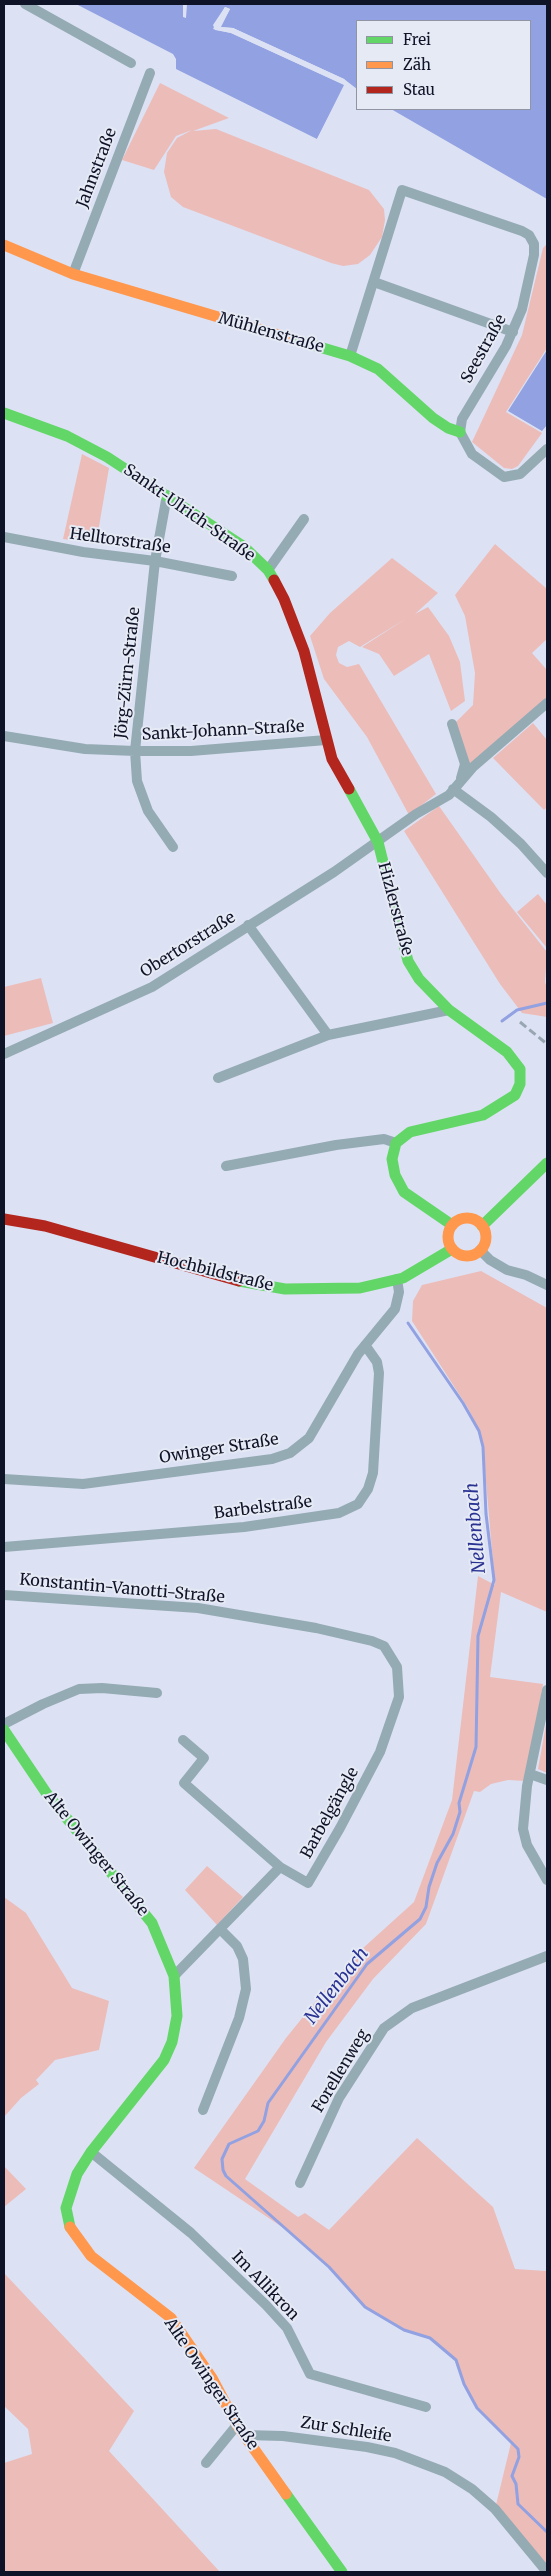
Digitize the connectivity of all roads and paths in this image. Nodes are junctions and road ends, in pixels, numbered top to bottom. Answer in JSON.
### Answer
{"nodes":[{"id":1,"x":25,"y":4,"type":"edge"},
{"id":2,"x":131,"y":63,"type":"dead end"},
{"id":3,"x":150,"y":73,"type":"dead end"},
{"id":4,"x":4,"y":245,"type":"edge"},
{"id":5,"x":73,"y":274,"type":"junction"},
{"id":6,"x":374,"y":282,"type":"junction"},
{"id":7,"x":513,"y":332,"type":"junction"},
{"id":8,"x":350,"y":356,"type":"junction"},
{"id":9,"x":4,"y":413,"type":"edge"},
{"id":10,"x":460,"y":432,"type":"junction"},
{"id":11,"x":547,"y":449,"type":"edge"},
{"id":12,"x":167,"y":495,"type":"junction"},
{"id":13,"x":304,"y":520,"type":"dead end"},
{"id":14,"x":4,"y":537,"type":"edge"},
{"id":15,"x":155,"y":561,"type":"junction"},
{"id":16,"x":268,"y":570,"type":"junction"},
{"id":17,"x":232,"y":576,"type":"dead end"},
{"id":18,"x":547,"y":702,"type":"edge"},
{"id":19,"x":452,"y":724,"type":"dead end"},
{"id":20,"x":4,"y":736,"type":"edge"},
{"id":21,"x":326,"y":740,"type":"junction"},
{"id":22,"x":135,"y":751,"type":"junction"},
{"id":23,"x":453,"y":789,"type":"junction"},
{"id":24,"x":378,"y":842,"type":"junction"},
{"id":25,"x":173,"y":846,"type":"dead end"},
{"id":26,"x":547,"y":873,"type":"edge"},
{"id":27,"x":248,"y":924,"type":"junction"},
{"id":28,"x":449,"y":1010,"type":"junction"},
{"id":29,"x":328,"y":1034,"type":"junction"},
{"id":30,"x":4,"y":1054,"type":"edge"},
{"id":31,"x":218,"y":1078,"type":"dead end"},
{"id":32,"x":396,"y":1143,"type":"junction"},
{"id":33,"x":547,"y":1163,"type":"edge"},
{"id":34,"x":226,"y":1166,"type":"dead end"},
{"id":35,"x":4,"y":1219,"type":"edge"},
{"id":36,"x":452,"y":1225,"type":"junction"},
{"id":37,"x":482,"y":1226,"type":"junction"},
{"id":38,"x":452,"y":1249,"type":"junction"},
{"id":39,"x":480,"y":1250,"type":"junction"},
{"id":40,"x":397,"y":1279,"type":"junction"},
{"id":41,"x":547,"y":1285,"type":"edge"},
{"id":42,"x":365,"y":1346,"type":"junction"},
{"id":43,"x":4,"y":1479,"type":"edge"},
{"id":44,"x":4,"y":1547,"type":"edge"},
{"id":45,"x":4,"y":1595,"type":"edge"},
{"id":46,"x":384,"y":1646,"type":"joint"},
{"id":47,"x":547,"y":1690,"type":"edge"},
{"id":48,"x":157,"y":1693,"type":"dead end"},
{"id":49,"x":4,"y":1724,"type":"edge"},
{"id":50,"x":4,"y":1730,"type":"edge"},
{"id":51,"x":183,"y":1740,"type":"dead end"},
{"id":52,"x":530,"y":1774,"type":"junction"},
{"id":53,"x":547,"y":1780,"type":"edge"},
{"id":54,"x":280,"y":1866,"type":"junction"},
{"id":55,"x":547,"y":1880,"type":"edge"},
{"id":56,"x":220,"y":1929,"type":"junction"},
{"id":57,"x":547,"y":1956,"type":"edge"},
{"id":58,"x":174,"y":1976,"type":"junction"},
{"id":59,"x":203,"y":2110,"type":"dead end"},
{"id":60,"x":91,"y":2152,"type":"junction"},
{"id":61,"x":300,"y":2183,"type":"dead end"},
{"id":62,"x":426,"y":2407,"type":"dead end"},
{"id":63,"x":237,"y":2425,"type":"junction"},
{"id":64,"x":245,"y":2435,"type":"junction"},
{"id":65,"x":206,"y":2463,"type":"dead end"},
{"id":66,"x":342,"y":2572,"type":"edge"},
{"id":67,"x":547,"y":2572,"type":"edge"}],
"edges":[{"from":1,"to":2,"type":"street"},
{"from":3,"to":5,"type":"street","name":"Jahnstraße"},
{"from":4,"to":5,"type":"street","name":"Mühlenstraße"},
{"from":5,"to":8,"type":"street","name":"Mühlenstraße"},
{"from":6,"to":7,"type":"street"},
{"from":6,"to":7,"type":"street","name":"Seestraße"},
{"from":6,"to":8,"type":"street"},
{"from":7,"to":10,"type":"street","name":"Seestraße"},
{"from":8,"to":10,"type":"street","name":"Mühlenstraße"},
{"from":9,"to":12,"type":"street","name":"Sankt-Ulrich-Straße"},
{"from":10,"to":11,"type":"street"},
{"from":12,"to":15,"type":"street","name":"Jörg-Zürn-Straße"},
{"from":12,"to":16,"type":"street","name":"Sankt-Ulrich-Straße"},
{"from":13,"to":16,"type":"street"},
{"from":14,"to":15,"type":"street","name":"Helltorstraße"},
{"from":15,"to":17,"type":"street","name":"Helltorstraße"},
{"from":15,"to":22,"type":"street","name":"Jörg-Zürn-Straße"},
{"from":16,"to":21,"type":"street","name":"Sankt-Ulrich-Straße"},
{"from":18,"to":23,"type":"street"},
{"from":19,"to":23,"type":"street"},
{"from":20,"to":22,"type":"street","name":"Sankt-Johann-Straße"},
{"from":21,"to":22,"type":"street","name":"Sankt-Johann-Straße"},
{"from":21,"to":24,"type":"street","name":"Sankt-Ulrich-Straße"},
{"from":22,"to":25,"type":"street","name":"Jörg-Zürn-Straße"},
{"from":23,"to":24,"type":"street","name":"Obertorstraße"},
{"from":23,"to":26,"type":"street"},
{"from":24,"to":27,"type":"street","name":"Obertorstraße"},
{"from":24,"to":28,"type":"street","name":"Hizlerstraße"},
{"from":27,"to":29,"type":"street"},
{"from":27,"to":30,"type":"street","name":"Obertorstraße"},
{"from":28,"to":29,"type":"street"},
{"from":28,"to":32,"type":"street","name":"Hizlerstraße"},
{"from":29,"to":31,"type":"street"},
{"from":32,"to":34,"type":"street"},
{"from":32,"to":36,"type":"street"},
{"from":33,"to":37,"type":"street"},
{"from":35,"to":40,"type":"street","name":"Hochbildstraße"},
{"from":36,"to":37,"type":"street"},
{"from":36,"to":38,"type":"street"},
{"from":37,"to":39,"type":"street"},
{"from":38,"to":39,"type":"street"},
{"from":38,"to":40,"type":"street","name":"Hochbildstraße"},
{"from":39,"to":41,"type":"street"},
{"from":40,"to":42,"type":"street","name":"Owinger Straße"},
{"from":42,"to":43,"type":"street","name":"Owinger Straße"},
{"from":42,"to":44,"type":"street","name":"Barbelstraße"},
{"from":45,"to":46,"type":"street","name":"Konstantin-Vanotti-Straße"},
{"from":46,"to":54,"type":"street","name":"Barbelgängle"},
{"from":47,"to":52,"type":"street"},
{"from":48,"to":49,"type":"street"},
{"from":50,"to":58,"type":"street","name":"Alte Owinger Straße"},
{"from":51,"to":54,"type":"street"},
{"from":52,"to":53,"type":"street"},
{"from":52,"to":55,"type":"street"},
{"from":54,"to":56,"type":"street","name":"Barbelgängle"},
{"from":56,"to":58,"type":"street","name":"Barbelgängle"},
{"from":56,"to":59,"type":"street"},
{"from":57,"to":61,"type":"street","name":"Forellenweg"},
{"from":58,"to":60,"type":"street","name":"Alte Owinger Straße"},
{"from":60,"to":62,"type":"street","name":"Im Allikron"},
{"from":60,"to":63,"type":"street","name":"Alte Owinger Straße"},
{"from":63,"to":64,"type":"street","name":"Alte Owinger Straße"},
{"from":63,"to":65,"type":"street"},
{"from":64,"to":66,"type":"street","name":"Alte Owinger Straße"},
{"from":64,"to":67,"type":"street","name":"Zur Schleife"}]}
